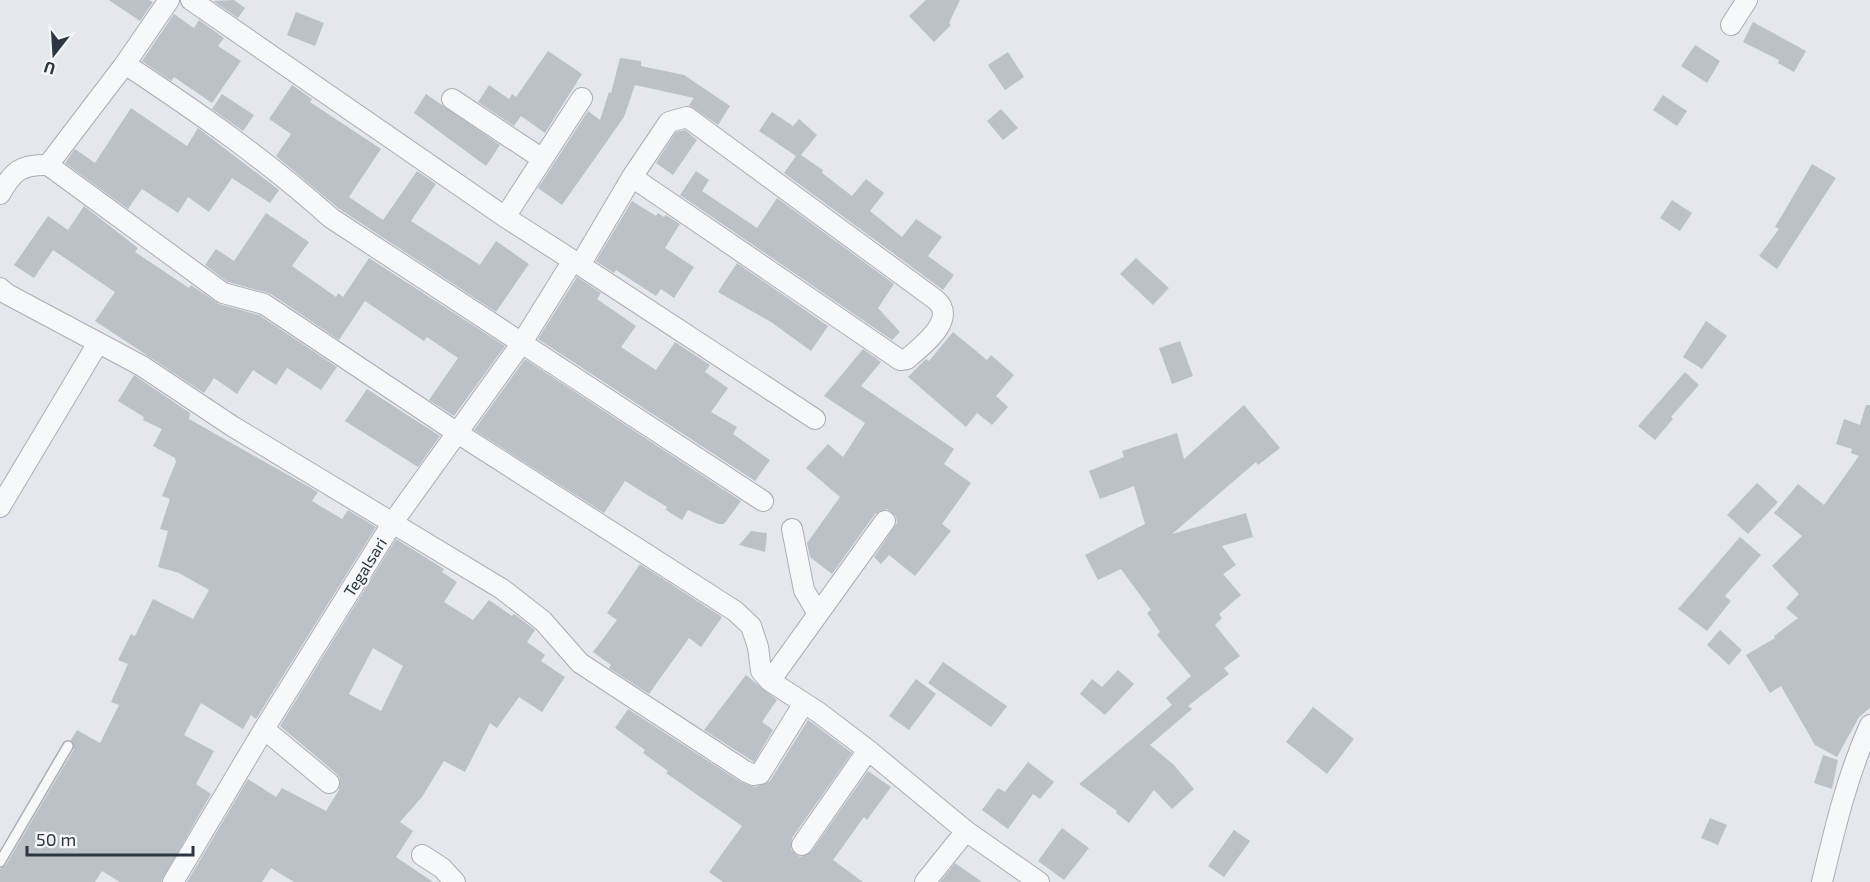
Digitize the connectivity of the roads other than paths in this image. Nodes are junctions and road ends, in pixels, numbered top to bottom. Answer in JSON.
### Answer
{"nodes":[{"id":1,"x":169,"y":0,"type":"edge"},
{"id":2,"x":191,"y":0,"type":"edge"},
{"id":3,"x":1747,"y":0,"type":"edge"},
{"id":4,"x":1731,"y":25,"type":"dead end"},
{"id":5,"x":125,"y":64,"type":"junction"},
{"id":6,"x":582,"y":98,"type":"dead end"},
{"id":7,"x":452,"y":99,"type":"dead end"},
{"id":8,"x":541,"y":158,"type":"junction"},
{"id":9,"x":48,"y":165,"type":"junction"},
{"id":10,"x":632,"y":177,"type":"junction"},
{"id":11,"x":0,"y":194,"type":"edge"},
{"id":12,"x":505,"y":217,"type":"junction"},
{"id":13,"x":576,"y":264,"type":"junction"},
{"id":14,"x":0,"y":288,"type":"edge"},
{"id":15,"x":98,"y":343,"type":"junction"},
{"id":16,"x":521,"y":344,"type":"junction"},
{"id":17,"x":815,"y":419,"type":"dead end"},
{"id":18,"x":459,"y":434,"type":"junction"},
{"id":19,"x":763,"y":501,"type":"dead end"},
{"id":20,"x":0,"y":507,"type":"edge"},
{"id":21,"x":885,"y":521,"type":"dead end"},
{"id":22,"x":393,"y":522,"type":"junction"},
{"id":23,"x":792,"y":529,"type":"dead end"},
{"id":24,"x":818,"y":614,"type":"junction"},
{"id":25,"x":770,"y":681,"type":"junction"},
{"id":26,"x":804,"y":704,"type":"junction"},
{"id":27,"x":1870,"y":725,"type":"edge"},
{"id":28,"x":264,"y":729,"type":"junction"},
{"id":29,"x":68,"y":746,"type":"dead end"},
{"id":30,"x":868,"y":750,"type":"junction"},
{"id":31,"x":329,"y":783,"type":"dead end"},
{"id":32,"x":966,"y":831,"type":"junction"},
{"id":33,"x":802,"y":845,"type":"dead end"},
{"id":34,"x":422,"y":855,"type":"dead end"},
{"id":35,"x":0,"y":862,"type":"edge"},
{"id":36,"x":1033,"y":880,"type":"edge"},
{"id":37,"x":173,"y":882,"type":"edge"},
{"id":38,"x":455,"y":882,"type":"edge"},
{"id":39,"x":925,"y":882,"type":"edge"},
{"id":40,"x":1822,"y":882,"type":"edge"}],
"edges":[{"from":1,"to":5,"type":"street"},
{"from":2,"to":12,"type":"street"},
{"from":3,"to":4,"type":"street"},
{"from":5,"to":9,"type":"street"},
{"from":5,"to":16,"type":"street"},
{"from":6,"to":8,"type":"street"},
{"from":7,"to":8,"type":"street"},
{"from":8,"to":12,"type":"street"},
{"from":9,"to":11,"type":"street"},
{"from":9,"to":18,"type":"street"},
{"from":10,"to":10,"type":"street","name":"Tegalsari"},
{"from":10,"to":13,"type":"street","name":"Tegalsari"},
{"from":12,"to":13,"type":"street"},
{"from":13,"to":16,"type":"street","name":"Tegalsari"},
{"from":13,"to":17,"type":"street"},
{"from":14,"to":15,"type":"street"},
{"from":15,"to":20,"type":"street"},
{"from":15,"to":22,"type":"street"},
{"from":16,"to":18,"type":"street","name":"Tegalsari"},
{"from":16,"to":19,"type":"street"},
{"from":18,"to":22,"type":"street","name":"Tegalsari"},
{"from":18,"to":25,"type":"street"},
{"from":21,"to":24,"type":"street"},
{"from":22,"to":26,"type":"street"},
{"from":22,"to":28,"type":"street","name":"Tegalsari"},
{"from":23,"to":24,"type":"street"},
{"from":24,"to":25,"type":"street"},
{"from":25,"to":26,"type":"street"},
{"from":26,"to":30,"type":"street"},
{"from":27,"to":40,"type":"street"},
{"from":28,"to":31,"type":"street"},
{"from":28,"to":37,"type":"street","name":"Tegalsari"},
{"from":29,"to":35,"type":"lane"},
{"from":30,"to":32,"type":"street"},
{"from":30,"to":33,"type":"street"},
{"from":32,"to":36,"type":"street"},
{"from":32,"to":39,"type":"street"},
{"from":34,"to":38,"type":"street"}]}
